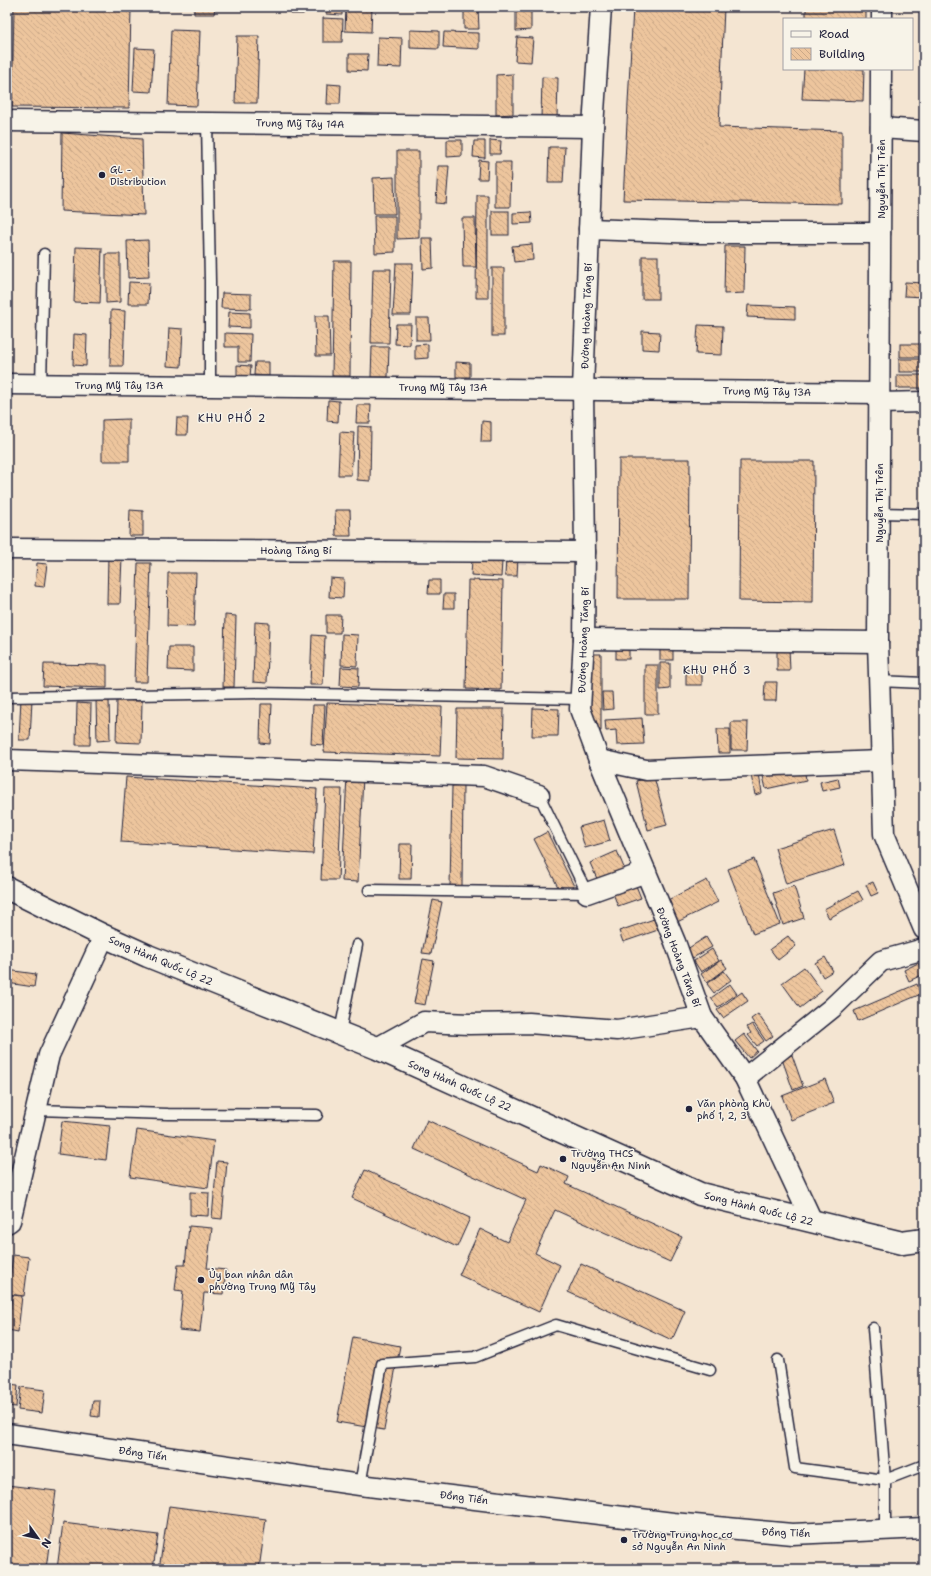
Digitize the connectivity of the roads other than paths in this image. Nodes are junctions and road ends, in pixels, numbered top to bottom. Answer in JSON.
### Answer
{"nodes":[{"id":1,"x":601,"y":7,"type":"edge"},
{"id":2,"x":882,"y":7,"type":"edge"},
{"id":3,"x":882,"y":18,"type":"edge"},
{"id":4,"x":881,"y":70,"type":"edge"},
{"id":5,"x":7,"y":120,"type":"edge"},
{"id":6,"x":207,"y":122,"type":"junction"},
{"id":7,"x":593,"y":127,"type":"junction"},
{"id":8,"x":881,"y":128,"type":"junction"},
{"id":9,"x":924,"y":131,"type":"edge"},
{"id":10,"x":589,"y":229,"type":"junction"},
{"id":11,"x":880,"y":233,"type":"junction"},
{"id":12,"x":44,"y":254,"type":"dead end"},
{"id":13,"x":7,"y":384,"type":"edge"},
{"id":14,"x":41,"y":385,"type":"junction"},
{"id":15,"x":210,"y":385,"type":"junction"},
{"id":16,"x":583,"y":388,"type":"junction"},
{"id":17,"x":879,"y":398,"type":"junction"},
{"id":18,"x":924,"y":402,"type":"edge"},
{"id":19,"x":878,"y":514,"type":"junction"},
{"id":20,"x":924,"y":514,"type":"edge"},
{"id":21,"x":7,"y":548,"type":"edge"},
{"id":22,"x":585,"y":552,"type":"junction"},
{"id":23,"x":584,"y":639,"type":"junction"},
{"id":24,"x":878,"y":642,"type":"junction"},
{"id":25,"x":878,"y":681,"type":"junction"},
{"id":26,"x":924,"y":683,"type":"edge"},
{"id":27,"x":7,"y":697,"type":"edge"},
{"id":28,"x":581,"y":699,"type":"junction"},
{"id":29,"x":7,"y":760,"type":"edge"},
{"id":30,"x":599,"y":760,"type":"junction"},
{"id":31,"x":881,"y":761,"type":"junction"},
{"id":32,"x":539,"y":795,"type":"joint"},
{"id":33,"x":646,"y":872,"type":"junction"},
{"id":34,"x":7,"y":888,"type":"edge"},
{"id":35,"x":369,"y":890,"type":"dead end"},
{"id":36,"x":588,"y":893,"type":"junction"},
{"id":37,"x":922,"y":920,"type":"edge"},
{"id":38,"x":104,"y":936,"type":"junction"},
{"id":39,"x":357,"y":945,"type":"dead end"},
{"id":40,"x":924,"y":949,"type":"edge"},
{"id":41,"x":702,"y":1017,"type":"junction"},
{"id":42,"x":340,"y":1032,"type":"junction"},
{"id":43,"x":377,"y":1048,"type":"junction"},
{"id":44,"x":745,"y":1078,"type":"junction"},
{"id":45,"x":36,"y":1110,"type":"junction"},
{"id":46,"x":317,"y":1115,"type":"dead end"},
{"id":47,"x":812,"y":1221,"type":"junction"},
{"id":48,"x":7,"y":1223,"type":"edge"},
{"id":49,"x":924,"y":1240,"type":"edge"},
{"id":50,"x":873,"y":1328,"type":"dead end"},
{"id":51,"x":778,"y":1360,"type":"dead end"},
{"id":52,"x":710,"y":1370,"type":"dead end"},
{"id":53,"x":7,"y":1434,"type":"edge"},
{"id":54,"x":924,"y":1465,"type":"edge"},
{"id":55,"x":885,"y":1480,"type":"junction"},
{"id":56,"x":360,"y":1485,"type":"junction"},
{"id":57,"x":924,"y":1528,"type":"edge"},
{"id":58,"x":885,"y":1530,"type":"junction"}],
"edges":[{"from":1,"to":7,"type":"street","name":"Đường Hoàng Tăng Bí"},
{"from":2,"to":3,"type":"street"},
{"from":4,"to":8,"type":"street","name":"Nguyễn Thị Trên"},
{"from":5,"to":6,"type":"street","name":"Trung Mỹ Tây 14A"},
{"from":6,"to":7,"type":"street","name":"Trung Mỹ Tây 14A"},
{"from":6,"to":15,"type":"lane"},
{"from":7,"to":10,"type":"street","name":"Đường Hoàng Tăng Bí"},
{"from":8,"to":9,"type":"street"},
{"from":8,"to":11,"type":"street","name":"Nguyễn Thị Trên"},
{"from":10,"to":11,"type":"street"},
{"from":10,"to":16,"type":"street","name":"Đường Hoàng Tăng Bí"},
{"from":11,"to":17,"type":"street","name":"Nguyễn Thị Trên"},
{"from":12,"to":14,"type":"lane"},
{"from":13,"to":14,"type":"street","name":"Trung Mỹ Tây 13A"},
{"from":14,"to":15,"type":"street","name":"Trung Mỹ Tây 13A"},
{"from":15,"to":16,"type":"street","name":"Trung Mỹ Tây 13A"},
{"from":16,"to":17,"type":"street","name":"Trung Mỹ Tây 13A"},
{"from":16,"to":22,"type":"street","name":"Đường Hoàng Tăng Bí"},
{"from":17,"to":18,"type":"street","name":"Trung Mỹ Tây 13A"},
{"from":17,"to":19,"type":"street","name":"Nguyễn Thị Trên"},
{"from":19,"to":20,"type":"lane"},
{"from":19,"to":24,"type":"street","name":"Nguyễn Thị Trên"},
{"from":21,"to":22,"type":"street","name":"Hoàng Tăng Bí"},
{"from":22,"to":23,"type":"street","name":"Đường Hoàng Tăng Bí"},
{"from":23,"to":24,"type":"street"},
{"from":23,"to":28,"type":"street","name":"Đường Hoàng Tăng Bí"},
{"from":24,"to":25,"type":"street","name":"Nguyễn Thị Trên"},
{"from":25,"to":26,"type":"lane"},
{"from":25,"to":31,"type":"street","name":"Nguyễn Thị Trên"},
{"from":27,"to":28,"type":"lane"},
{"from":28,"to":30,"type":"street","name":"Đường Hoàng Tăng Bí"},
{"from":29,"to":32,"type":"street"},
{"from":30,"to":31,"type":"street"},
{"from":30,"to":33,"type":"street","name":"Đường Hoàng Tăng Bí"},
{"from":31,"to":37,"type":"street","name":"Nguyễn Thị Trên"},
{"from":32,"to":36,"type":"lane"},
{"from":33,"to":36,"type":"street"},
{"from":33,"to":41,"type":"street","name":"Đường Hoàng Tăng Bí"},
{"from":34,"to":38,"type":"street","name":"Song Hành Quốc Lộ 22"},
{"from":35,"to":36,"type":"lane"},
{"from":38,"to":42,"type":"street","name":"Song Hành Quốc Lộ 22"},
{"from":38,"to":45,"type":"street"},
{"from":39,"to":42,"type":"lane"},
{"from":40,"to":44,"type":"street"},
{"from":41,"to":43,"type":"street"},
{"from":41,"to":44,"type":"street","name":"Đường Hoàng Tăng Bí"},
{"from":42,"to":43,"type":"street","name":"Song Hành Quốc Lộ 22"},
{"from":43,"to":47,"type":"street","name":"Song Hành Quốc Lộ 22"},
{"from":44,"to":47,"type":"street","name":"Đường Hoàng Tăng Bí"},
{"from":45,"to":46,"type":"lane"},
{"from":45,"to":48,"type":"street"},
{"from":47,"to":49,"type":"street","name":"Song Hành Quốc Lộ 22"},
{"from":50,"to":55,"type":"lane"},
{"from":51,"to":55,"type":"lane"},
{"from":52,"to":56,"type":"lane"},
{"from":53,"to":56,"type":"street","name":"Đồng Tiến"},
{"from":54,"to":55,"type":"lane"},
{"from":55,"to":58,"type":"lane"},
{"from":56,"to":58,"type":"street","name":"Đồng Tiến"},
{"from":57,"to":58,"type":"street","name":"Đồng Tiến"}]}
